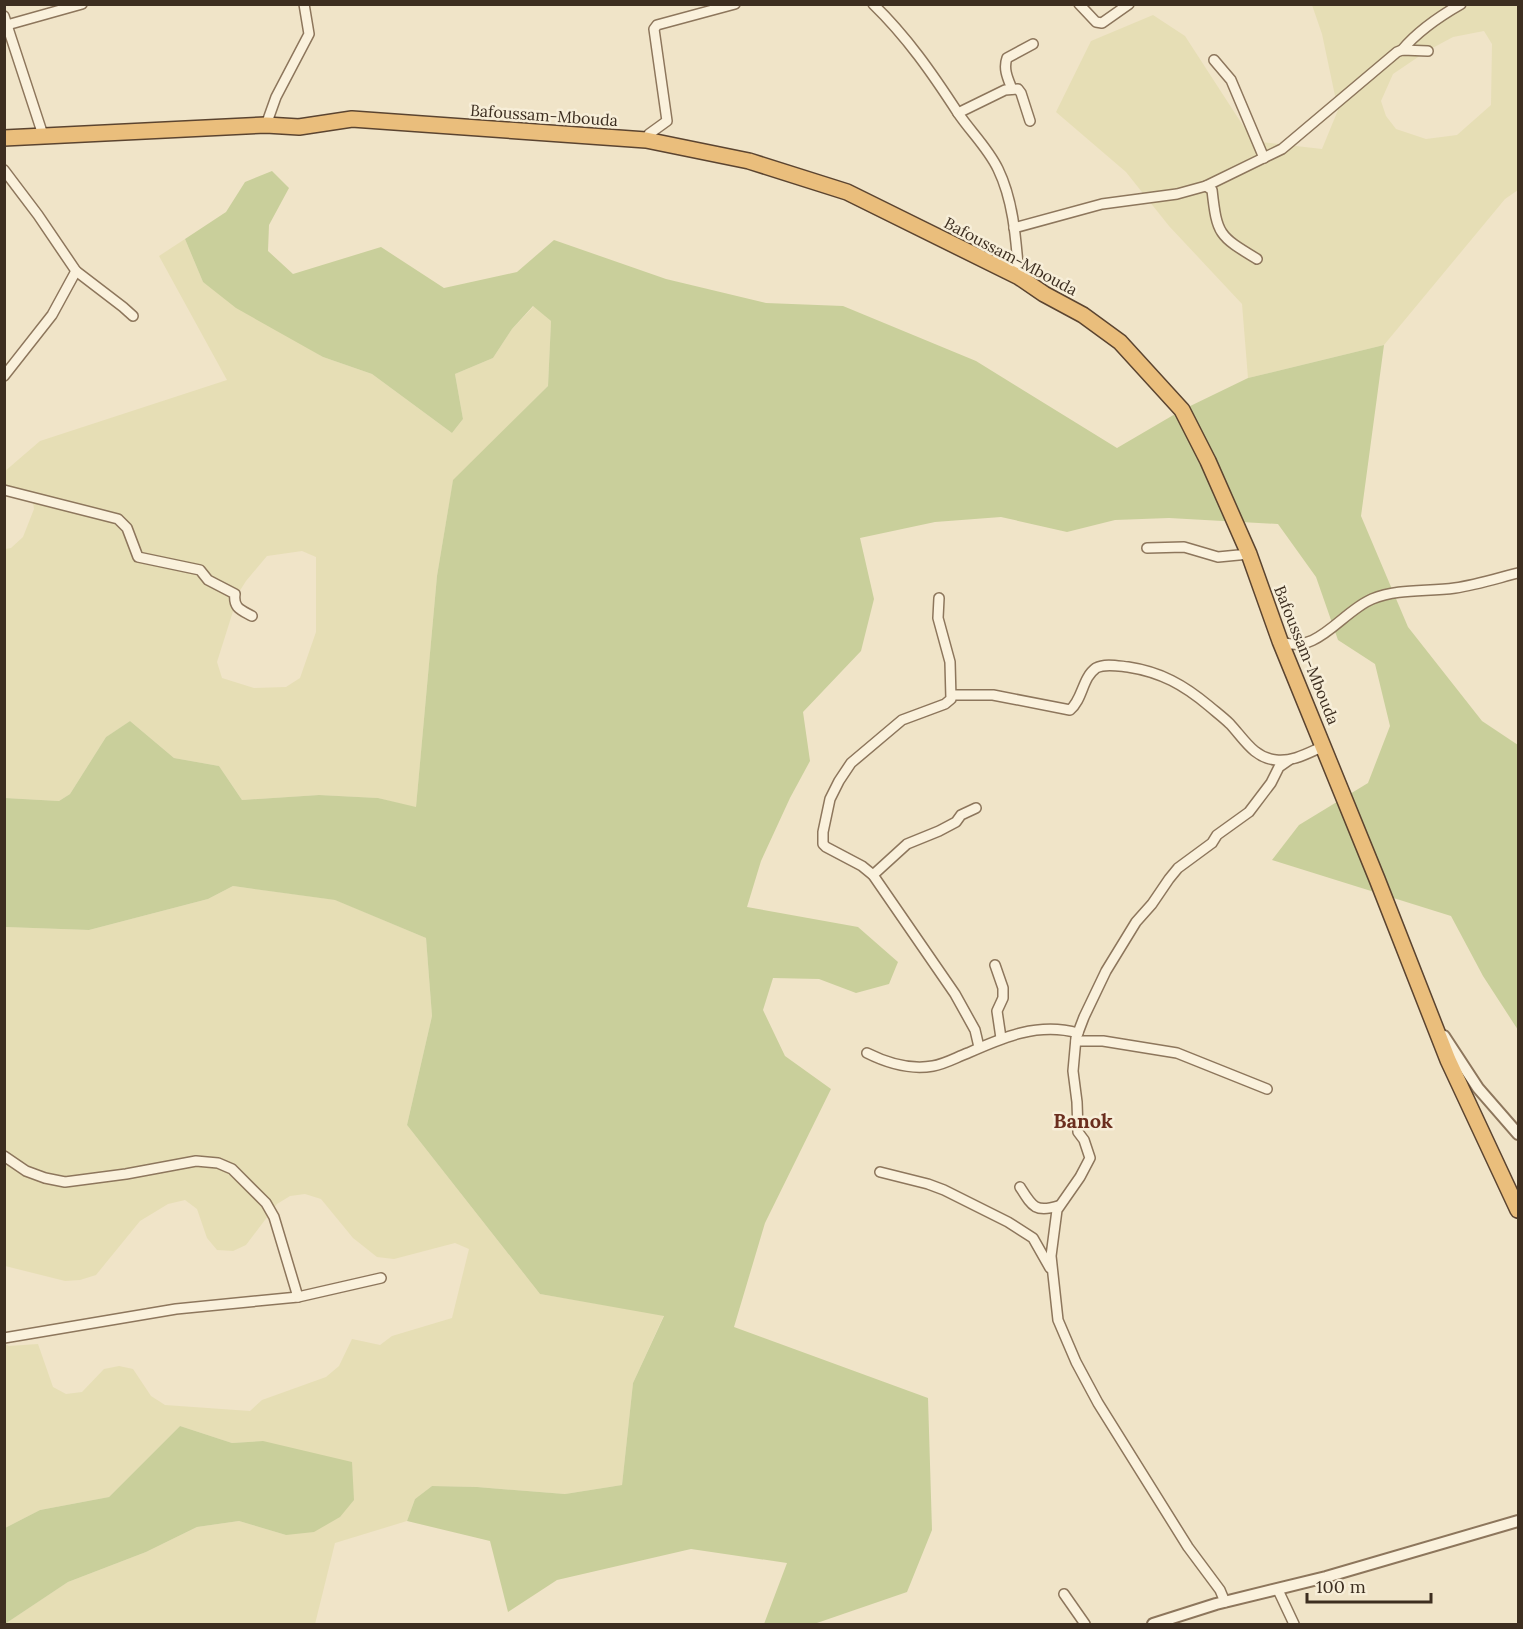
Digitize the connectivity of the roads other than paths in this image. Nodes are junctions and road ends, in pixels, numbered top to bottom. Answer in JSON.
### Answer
{"nodes":[{"id":1,"x":82,"y":4,"type":"edge"},
{"id":2,"x":304,"y":4,"type":"edge"},
{"id":3,"x":735,"y":4,"type":"edge"},
{"id":4,"x":888,"y":4,"type":"edge"},
{"id":5,"x":1079,"y":4,"type":"edge"},
{"id":6,"x":1129,"y":4,"type":"edge"},
{"id":7,"x":1461,"y":4,"type":"edge"},
{"id":8,"x":875,"y":7,"type":"edge"},
{"id":9,"x":5,"y":20,"type":"edge"},
{"id":10,"x":1033,"y":44,"type":"dead end"},
{"id":11,"x":1402,"y":50,"type":"junction"},
{"id":12,"x":1428,"y":51,"type":"dead end"},
{"id":13,"x":1214,"y":60,"type":"dead end"},
{"id":14,"x":1012,"y":89,"type":"junction"},
{"id":15,"x":958,"y":112,"type":"junction"},
{"id":16,"x":1030,"y":121,"type":"dead end"},
{"id":17,"x":267,"y":125,"type":"junction"},
{"id":18,"x":43,"y":135,"type":"junction"},
{"id":19,"x":4,"y":138,"type":"edge"},
{"id":20,"x":646,"y":140,"type":"junction"},
{"id":21,"x":1264,"y":158,"type":"junction"},
{"id":22,"x":4,"y":170,"type":"edge"},
{"id":23,"x":1206,"y":186,"type":"junction"},
{"id":24,"x":1014,"y":228,"type":"junction"},
{"id":25,"x":1257,"y":259,"type":"dead end"},
{"id":26,"x":76,"y":271,"type":"junction"},
{"id":27,"x":1019,"y":277,"type":"junction"},
{"id":28,"x":133,"y":316,"type":"dead end"},
{"id":29,"x":4,"y":376,"type":"edge"},
{"id":30,"x":4,"y":490,"type":"edge"},
{"id":31,"x":1147,"y":549,"type":"dead end"},
{"id":32,"x":1249,"y":554,"type":"junction"},
{"id":33,"x":1518,"y":573,"type":"edge"},
{"id":34,"x":939,"y":598,"type":"dead end"},
{"id":35,"x":252,"y":616,"type":"dead end"},
{"id":36,"x":1280,"y":641,"type":"junction"},
{"id":37,"x":952,"y":695,"type":"junction"},
{"id":38,"x":1324,"y":746,"type":"junction"},
{"id":39,"x":1289,"y":760,"type":"junction"},
{"id":40,"x":976,"y":808,"type":"dead end"},
{"id":41,"x":873,"y":874,"type":"junction"},
{"id":42,"x":995,"y":965,"type":"dead end"},
{"id":43,"x":1432,"y":1018,"type":"junction"},
{"id":44,"x":1077,"y":1037,"type":"junction"},
{"id":45,"x":1001,"y":1038,"type":"junction"},
{"id":46,"x":979,"y":1047,"type":"junction"},
{"id":47,"x":867,"y":1053,"type":"dead end"},
{"id":48,"x":1267,"y":1089,"type":"dead end"},
{"id":49,"x":1518,"y":1134,"type":"edge"},
{"id":50,"x":4,"y":1156,"type":"edge"},
{"id":51,"x":880,"y":1172,"type":"dead end"},
{"id":52,"x":1020,"y":1187,"type":"dead end"},
{"id":53,"x":1058,"y":1206,"type":"junction"},
{"id":54,"x":1518,"y":1210,"type":"edge"},
{"id":55,"x":1052,"y":1273,"type":"junction"},
{"id":56,"x":381,"y":1278,"type":"dead end"},
{"id":57,"x":298,"y":1297,"type":"junction"},
{"id":58,"x":4,"y":1338,"type":"edge"},
{"id":59,"x":1518,"y":1521,"type":"edge"},
{"id":60,"x":1278,"y":1590,"type":"junction"},
{"id":61,"x":1064,"y":1594,"type":"dead end"},
{"id":62,"x":1225,"y":1602,"type":"junction"},
{"id":63,"x":1084,"y":1624,"type":"edge"},
{"id":64,"x":1153,"y":1624,"type":"edge"},
{"id":65,"x":1294,"y":1624,"type":"edge"}],
"edges":[{"from":1,"to":9,"type":"street"},
{"from":2,"to":17,"type":"street"},
{"from":3,"to":20,"type":"street"},
{"from":4,"to":8,"type":"street"},
{"from":5,"to":6,"type":"street"},
{"from":7,"to":11,"type":"street"},
{"from":8,"to":15,"type":"street"},
{"from":9,"to":18,"type":"street"},
{"from":10,"to":14,"type":"street"},
{"from":11,"to":12,"type":"street"},
{"from":11,"to":21,"type":"street"},
{"from":13,"to":21,"type":"street"},
{"from":14,"to":15,"type":"street"},
{"from":14,"to":16,"type":"street"},
{"from":15,"to":24,"type":"street"},
{"from":17,"to":18,"type":"highway","name":"Bafoussam-Mbouda"},
{"from":17,"to":20,"type":"highway","name":"Bafoussam-Mbouda"},
{"from":18,"to":19,"type":"highway","name":"Bafoussam-Mbouda"},
{"from":20,"to":27,"type":"highway","name":"Bafoussam-Mbouda"},
{"from":21,"to":23,"type":"street"},
{"from":22,"to":26,"type":"street"},
{"from":23,"to":24,"type":"street"},
{"from":23,"to":25,"type":"street"},
{"from":24,"to":27,"type":"street"},
{"from":26,"to":28,"type":"street"},
{"from":26,"to":29,"type":"street"},
{"from":27,"to":32,"type":"highway","name":"Bafoussam-Mbouda"},
{"from":30,"to":35,"type":"street"},
{"from":31,"to":32,"type":"street"},
{"from":32,"to":36,"type":"highway","name":"Bafoussam-Mbouda"},
{"from":33,"to":36,"type":"street"},
{"from":34,"to":37,"type":"street"},
{"from":36,"to":38,"type":"highway","name":"Bafoussam-Mbouda"},
{"from":37,"to":39,"type":"street"},
{"from":37,"to":41,"type":"street"},
{"from":38,"to":39,"type":"street"},
{"from":38,"to":43,"type":"highway","name":"Bafoussam-Mbouda"},
{"from":39,"to":44,"type":"street"},
{"from":40,"to":41,"type":"street"},
{"from":41,"to":46,"type":"street"},
{"from":42,"to":45,"type":"street"},
{"from":43,"to":49,"type":"street"},
{"from":43,"to":54,"type":"highway","name":"Bafoussam-Mbouda"},
{"from":44,"to":45,"type":"street"},
{"from":44,"to":48,"type":"street"},
{"from":44,"to":53,"type":"street"},
{"from":45,"to":46,"type":"street"},
{"from":46,"to":47,"type":"street"},
{"from":50,"to":57,"type":"street"},
{"from":51,"to":55,"type":"street"},
{"from":52,"to":53,"type":"street"},
{"from":53,"to":55,"type":"street"},
{"from":55,"to":62,"type":"street"},
{"from":56,"to":57,"type":"street"},
{"from":57,"to":58,"type":"street"},
{"from":59,"to":60,"type":"street"},
{"from":60,"to":62,"type":"street"},
{"from":60,"to":65,"type":"street"},
{"from":61,"to":63,"type":"street"},
{"from":62,"to":64,"type":"street"}]}
